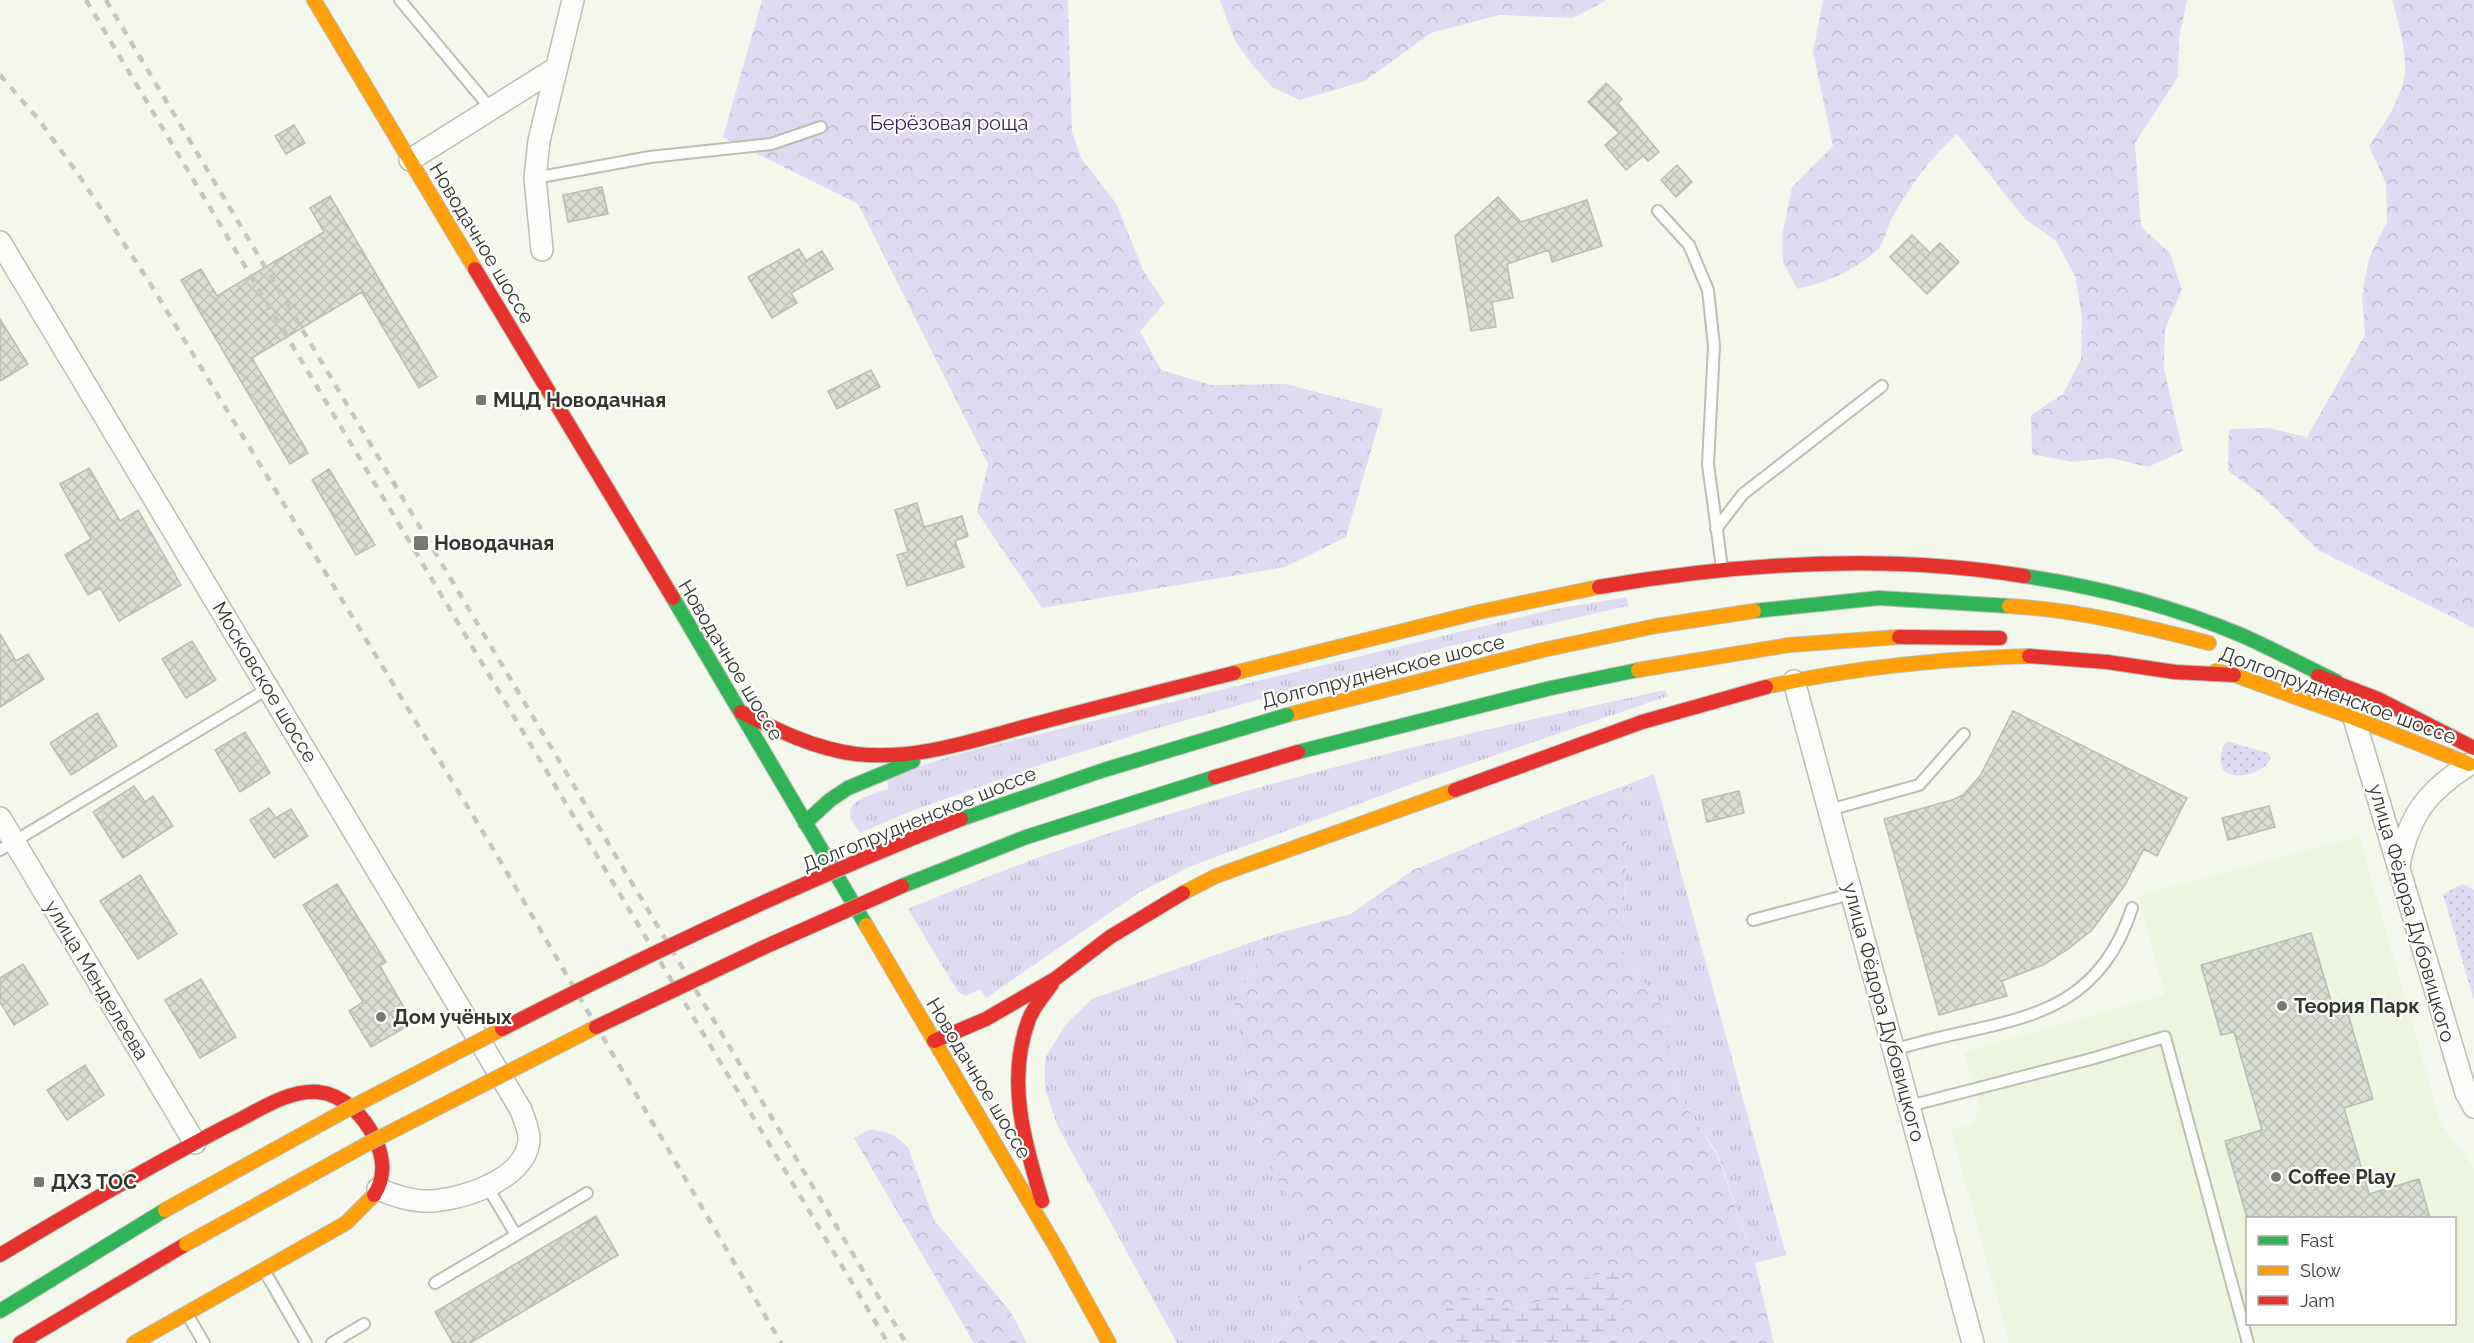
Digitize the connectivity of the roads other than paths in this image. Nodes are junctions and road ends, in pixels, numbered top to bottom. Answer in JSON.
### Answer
{"nodes":[{"id":1,"x":314,"y":0,"type":"edge"},
{"id":2,"x":400,"y":0,"type":"edge"},
{"id":3,"x":573,"y":0,"type":"edge"},
{"id":4,"x":556,"y":68,"type":"junction"},
{"id":5,"x":492,"y":109,"type":"junction"},
{"id":6,"x":821,"y":127,"type":"dead end"},
{"id":7,"x":410,"y":160,"type":"junction"},
{"id":8,"x":535,"y":178,"type":"junction"},
{"id":9,"x":1658,"y":211,"type":"dead end"},
{"id":10,"x":0,"y":242,"type":"edge"},
{"id":11,"x":542,"y":250,"type":"dead end"},
{"id":12,"x":1882,"y":386,"type":"dead end"},
{"id":13,"x":1716,"y":529,"type":"junction"},
{"id":14,"x":1722,"y":569,"type":"junction"},
{"id":15,"x":2008,"y":638,"type":"dead end"},
{"id":16,"x":2224,"y":646,"type":"dead end"},
{"id":17,"x":2107,"y":648,"type":"dead end"},
{"id":18,"x":2246,"y":653,"type":"dead end"},
{"id":19,"x":2234,"y":675,"type":"junction"},
{"id":20,"x":1794,"y":681,"type":"junction"},
{"id":21,"x":2336,"y":681,"type":"junction"},
{"id":22,"x":269,"y":688,"type":"junction"},
{"id":23,"x":741,"y":712,"type":"junction"},
{"id":24,"x":2354,"y":717,"type":"junction"},
{"id":25,"x":1964,"y":734,"type":"dead end"},
{"id":26,"x":946,"y":747,"type":"junction"},
{"id":27,"x":2473,"y":760,"type":"edge"},
{"id":28,"x":1829,"y":810,"type":"junction"},
{"id":29,"x":0,"y":818,"type":"edge"},
{"id":30,"x":805,"y":823,"type":"junction"},
{"id":31,"x":7,"y":846,"type":"edge"},
{"id":32,"x":2399,"y":868,"type":"junction"},
{"id":33,"x":1851,"y":894,"type":"junction"},
{"id":34,"x":2132,"y":908,"type":"dead end"},
{"id":35,"x":1753,"y":920,"type":"dead end"},
{"id":36,"x":1055,"y":979,"type":"junction"},
{"id":37,"x":934,"y":1041,"type":"junction"},
{"id":38,"x":1894,"y":1050,"type":"junction"},
{"id":39,"x":1909,"y":1106,"type":"junction"},
{"id":40,"x":2474,"y":1107,"type":"edge"},
{"id":41,"x":195,"y":1143,"type":"junction"},
{"id":42,"x":487,"y":1186,"type":"junction"},
{"id":43,"x":378,"y":1190,"type":"junction"},
{"id":44,"x":587,"y":1193,"type":"dead end"},
{"id":45,"x":516,"y":1235,"type":"junction"},
{"id":46,"x":1057,"y":1250,"type":"junction"},
{"id":47,"x":4,"y":1251,"type":"edge"},
{"id":48,"x":263,"y":1270,"type":"junction"},
{"id":49,"x":435,"y":1283,"type":"dead end"},
{"id":50,"x":0,"y":1311,"type":"edge"},
{"id":51,"x":187,"y":1314,"type":"junction"},
{"id":52,"x":364,"y":1324,"type":"dead end"},
{"id":53,"x":20,"y":1343,"type":"edge"},
{"id":54,"x":134,"y":1343,"type":"edge"},
{"id":55,"x":204,"y":1343,"type":"edge"},
{"id":56,"x":306,"y":1343,"type":"edge"},
{"id":57,"x":332,"y":1343,"type":"edge"},
{"id":58,"x":1109,"y":1343,"type":"edge"},
{"id":59,"x":1973,"y":1343,"type":"edge"},
{"id":60,"x":2248,"y":1343,"type":"edge"}],
"edges":[{"from":1,"to":7,"type":"main road","name":"Новодачное шоссе"},
{"from":2,"to":5,"type":"lane"},
{"from":3,"to":4,"type":"street"},
{"from":4,"to":5,"type":"street"},
{"from":4,"to":8,"type":"street"},
{"from":5,"to":7,"type":"street"},
{"from":6,"to":8,"type":"lane"},
{"from":7,"to":23,"type":"main road","name":"Новодачное шоссе"},
{"from":8,"to":11,"type":"street"},
{"from":9,"to":13,"type":"lane"},
{"from":10,"to":22,"type":"street","name":"Московское шоссе"},
{"from":12,"to":13,"type":"lane"},
{"from":13,"to":14,"type":"lane"},
{"from":14,"to":21,"type":"main road"},
{"from":14,"to":26,"type":"main road"},
{"from":15,"to":53,"type":"main road","bridge":true},
{"from":16,"to":50,"type":"main road","name":"Долгопрудненское шоссе","bridge":true},
{"from":17,"to":19,"type":"main road","name":"Долгопрудненское шоссе"},
{"from":18,"to":21,"type":"main road","name":"Долгопрудненское шоссе"},
{"from":19,"to":20,"type":"main road"},
{"from":19,"to":24,"type":"main road","name":"Долгопрудненское шоссе"},
{"from":20,"to":28,"type":"street","name":"улица Фёдора Дубовицкого"},
{"from":20,"to":36,"type":"main road"},
{"from":21,"to":27,"type":"main road","name":"Долгопрудненское шоссе"},
{"from":22,"to":31,"type":"lane"},
{"from":22,"to":42,"type":"street","name":"Московское шоссе"},
{"from":23,"to":26,"type":"main road"},
{"from":23,"to":30,"type":"main road","name":"Новодачное шоссе"},
{"from":24,"to":27,"type":"main road","name":"Долгопрудненское шоссе"},
{"from":24,"to":32,"type":"street","name":"улица Фёдора Дубовицкого"},
{"from":25,"to":28,"type":"lane"},
{"from":26,"to":30,"type":"main road"},
{"from":27,"to":32,"type":"street"},
{"from":28,"to":33,"type":"street","name":"улица Фёдора Дубовицкого"},
{"from":29,"to":31,"type":"street","name":"улица Менделеева"},
{"from":30,"to":37,"type":"main road","name":"Новодачное шоссе"},
{"from":31,"to":41,"type":"street","name":"улица Менделеева"},
{"from":32,"to":40,"type":"street","name":"улица Фёдора Дубовицкого"},
{"from":33,"to":35,"type":"lane"},
{"from":33,"to":38,"type":"street","name":"улица Фёдора Дубовицкого"},
{"from":34,"to":38,"type":"lane"},
{"from":36,"to":37,"type":"main road"},
{"from":36,"to":46,"type":"main road"},
{"from":37,"to":46,"type":"main road","name":"Новодачное шоссе"},
{"from":38,"to":39,"type":"street","name":"улица Фёдора Дубовицкого"},
{"from":39,"to":59,"type":"street","name":"улица Фёдора Дубовицкого"},
{"from":39,"to":60,"type":"lane"},
{"from":41,"to":43,"type":"main road"},
{"from":41,"to":47,"type":"main road"},
{"from":42,"to":43,"type":"street"},
{"from":42,"to":45,"type":"lane"},
{"from":43,"to":48,"type":"main road"},
{"from":44,"to":45,"type":"lane"},
{"from":45,"to":49,"type":"lane"},
{"from":46,"to":58,"type":"main road","name":"Новодачное шоссе"},
{"from":48,"to":51,"type":"main road"},
{"from":48,"to":56,"type":"lane"},
{"from":51,"to":54,"type":"main road"},
{"from":51,"to":55,"type":"lane"},
{"from":52,"to":57,"type":"lane"}]}
